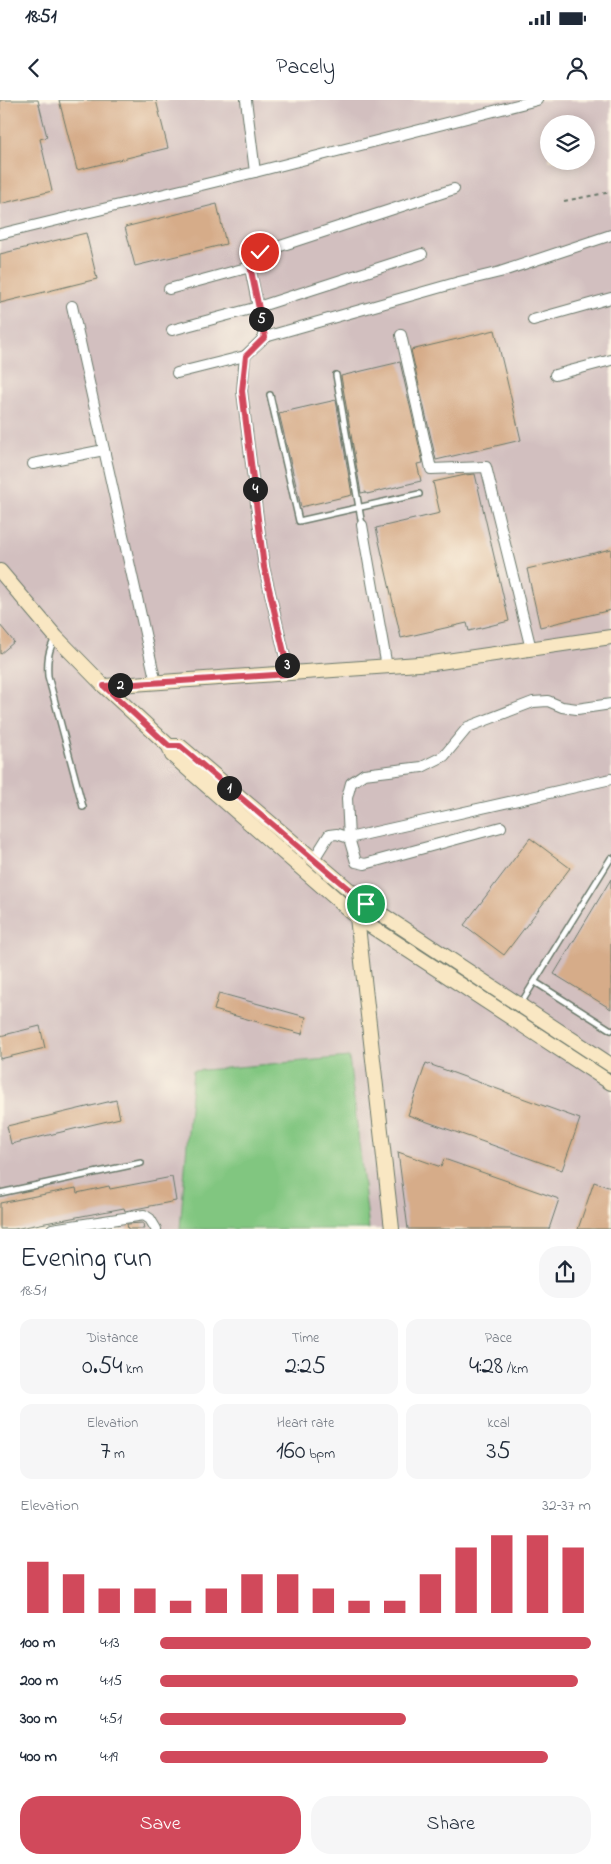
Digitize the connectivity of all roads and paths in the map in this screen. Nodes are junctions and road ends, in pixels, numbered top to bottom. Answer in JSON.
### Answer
{"nodes":[{"id":1,"x":246,"y":100,"type":"edge"},
{"id":2,"x":536,"y":100,"type":"edge"},
{"id":3,"x":255,"y":172,"type":"junction"},
{"id":4,"x":454,"y":189,"type":"dead end"},
{"id":5,"x":611,"y":192,"type":"edge"},
{"id":6,"x":564,"y":201,"type":"dead end"},
{"id":7,"x":0,"y":234,"type":"edge"},
{"id":8,"x":611,"y":235,"type":"edge"},
{"id":9,"x":422,"y":254,"type":"dead end"},
{"id":10,"x":250,"y":266,"type":"junction"},
{"id":11,"x":169,"y":289,"type":"dead end"},
{"id":12,"x":611,"y":298,"type":"edge"},
{"id":13,"x":72,"y":306,"type":"dead end"},
{"id":14,"x":258,"y":307,"type":"junction"},
{"id":15,"x":533,"y":320,"type":"dead end"},
{"id":16,"x":172,"y":330,"type":"dead end"},
{"id":17,"x":401,"y":335,"type":"dead end"},
{"id":18,"x":265,"y":337,"type":"junction"},
{"id":19,"x":246,"y":356,"type":"junction"},
{"id":20,"x":611,"y":360,"type":"edge"},
{"id":21,"x":177,"y":373,"type":"dead end"},
{"id":22,"x":336,"y":375,"type":"dead end"},
{"id":23,"x":555,"y":375,"type":"dead end"},
{"id":24,"x":270,"y":395,"type":"dead end"},
{"id":25,"x":104,"y":450,"type":"junction"},
{"id":26,"x":33,"y":464,"type":"dead end"},
{"id":27,"x":419,"y":494,"type":"dead end"},
{"id":28,"x":359,"y":506,"type":"junction"},
{"id":29,"x":362,"y":525,"type":"joint"},
{"id":30,"x":0,"y":571,"type":"edge"},
{"id":31,"x":56,"y":637,"type":"junction"},
{"id":32,"x":611,"y":637,"type":"edge"},
{"id":33,"x":531,"y":649,"type":"junction"},
{"id":34,"x":387,"y":667,"type":"junction"},
{"id":35,"x":289,"y":674,"type":"junction"},
{"id":36,"x":156,"y":682,"type":"junction"},
{"id":37,"x":104,"y":686,"type":"junction"},
{"id":38,"x":611,"y":704,"type":"edge"},
{"id":39,"x":169,"y":746,"type":"junction"},
{"id":40,"x":611,"y":779,"type":"edge"},
{"id":41,"x":83,"y":807,"type":"dead end"},
{"id":42,"x":501,"y":827,"type":"dead end"},
{"id":43,"x":349,"y":838,"type":"junction"},
{"id":44,"x":611,"y":858,"type":"edge"},
{"id":45,"x":314,"y":859,"type":"junction"},
{"id":46,"x":366,"y":904,"type":"junction"},
{"id":47,"x":358,"y":917,"type":"junction"},
{"id":48,"x":535,"y":982,"type":"junction"},
{"id":49,"x":520,"y":1005,"type":"junction"},
{"id":50,"x":611,"y":1030,"type":"edge"},
{"id":51,"x":611,"y":1065,"type":"edge"},
{"id":52,"x":611,"y":1083,"type":"edge"},
{"id":53,"x":141,"y":1163,"type":"dead end"},
{"id":54,"x":0,"y":1193,"type":"edge"},
{"id":55,"x":52,"y":1229,"type":"edge"},
{"id":56,"x":156,"y":1229,"type":"edge"},
{"id":57,"x":392,"y":1229,"type":"edge"}],
"edges":[{"from":1,"to":3,"type":"street"},
{"from":2,"to":3,"type":"street"},
{"from":3,"to":7,"type":"street"},
{"from":4,"to":10,"type":"street"},
{"from":5,"to":6,"type":"path"},
{"from":8,"to":18,"type":"street"},
{"from":9,"to":14,"type":"street"},
{"from":10,"to":11,"type":"street"},
{"from":10,"to":14,"type":"street"},
{"from":12,"to":15,"type":"street"},
{"from":13,"to":25,"type":"street"},
{"from":14,"to":16,"type":"street"},
{"from":14,"to":18,"type":"street"},
{"from":17,"to":33,"type":"street"},
{"from":18,"to":19,"type":"street"},
{"from":19,"to":21,"type":"street"},
{"from":19,"to":35,"type":"street"},
{"from":20,"to":23,"type":"street"},
{"from":22,"to":28,"type":"lane"},
{"from":24,"to":28,"type":"lane"},
{"from":25,"to":26,"type":"street"},
{"from":25,"to":36,"type":"street"},
{"from":27,"to":28,"type":"lane"},
{"from":28,"to":29,"type":"lane"},
{"from":29,"to":34,"type":"street"},
{"from":30,"to":31,"type":"main road"},
{"from":31,"to":37,"type":"main road"},
{"from":31,"to":41,"type":"lane"},
{"from":32,"to":33,"type":"main road"},
{"from":33,"to":34,"type":"main road"},
{"from":34,"to":35,"type":"main road"},
{"from":35,"to":36,"type":"main road"},
{"from":36,"to":37,"type":"main road"},
{"from":37,"to":39,"type":"main road"},
{"from":38,"to":43,"type":"street"},
{"from":39,"to":45,"type":"main road"},
{"from":39,"to":47,"type":"main road"},
{"from":40,"to":43,"type":"street"},
{"from":42,"to":43,"type":"street"},
{"from":43,"to":45,"type":"street"},
{"from":44,"to":48,"type":"lane"},
{"from":45,"to":46,"type":"main road"},
{"from":46,"to":47,"type":"main road"},
{"from":46,"to":49,"type":"main road"},
{"from":47,"to":52,"type":"main road"},
{"from":47,"to":57,"type":"main road"},
{"from":48,"to":49,"type":"lane"},
{"from":48,"to":50,"type":"lane"},
{"from":49,"to":51,"type":"main road"},
{"from":53,"to":54,"type":"lane"},
{"from":55,"to":56,"type":"street"}]}
